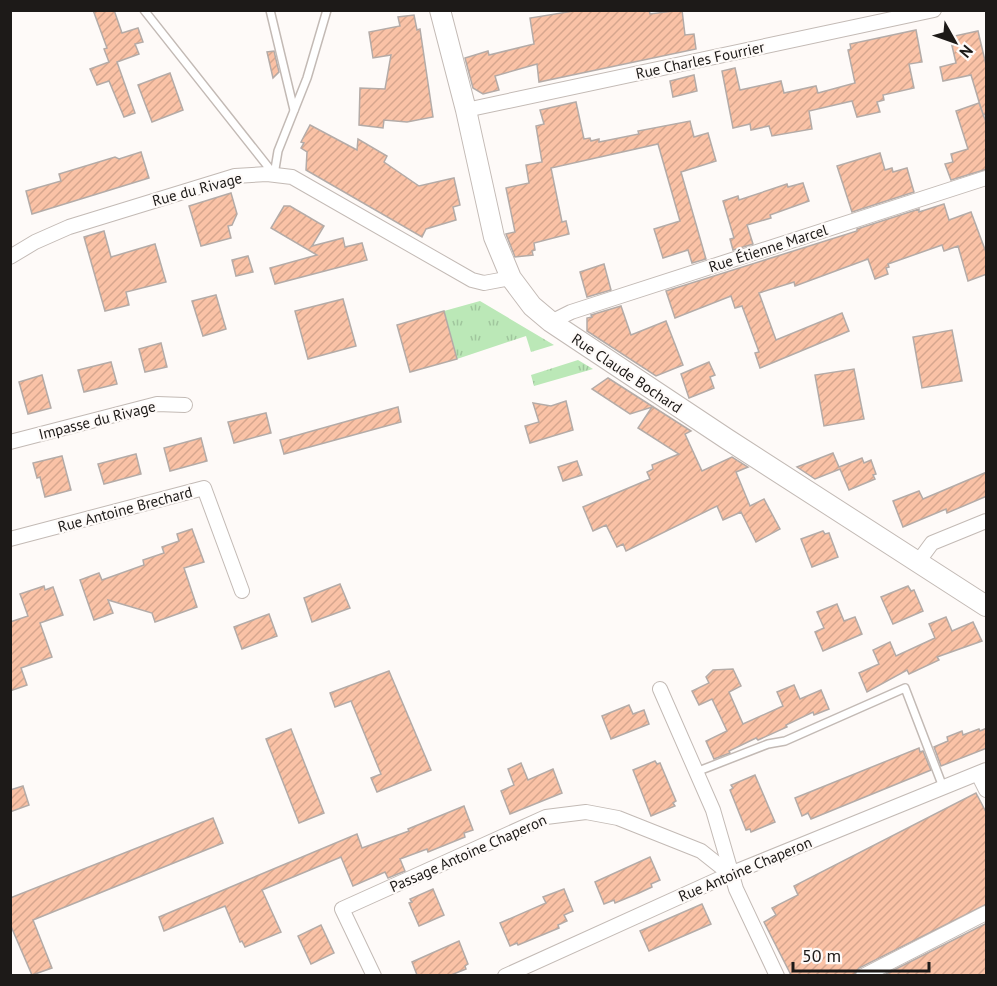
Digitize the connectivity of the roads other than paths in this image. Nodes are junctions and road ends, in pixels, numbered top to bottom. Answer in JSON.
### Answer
{"nodes":[{"id":1,"x":144,"y":10,"type":"edge"},
{"id":2,"x":270,"y":10,"type":"edge"},
{"id":3,"x":327,"y":10,"type":"edge"},
{"id":4,"x":440,"y":10,"type":"edge"},
{"id":5,"x":934,"y":10,"type":"edge"},
{"id":6,"x":294,"y":110,"type":"junction"},
{"id":7,"x":466,"y":110,"type":"junction"},
{"id":8,"x":274,"y":175,"type":"junction"},
{"id":9,"x":987,"y":178,"type":"edge"},
{"id":10,"x":10,"y":257,"type":"edge"},
{"id":11,"x":511,"y":278,"type":"junction"},
{"id":12,"x":550,"y":322,"type":"junction"},
{"id":13,"x":184,"y":405,"type":"dead end"},
{"id":14,"x":10,"y":442,"type":"edge"},
{"id":15,"x":987,"y":521,"type":"edge"},
{"id":16,"x":10,"y":539,"type":"edge"},
{"id":17,"x":918,"y":562,"type":"junction"},
{"id":18,"x":242,"y":591,"type":"dead end"},
{"id":19,"x":987,"y":606,"type":"edge"},
{"id":20,"x":660,"y":689,"type":"dead end"},
{"id":21,"x":696,"y":772,"type":"junction"},
{"id":22,"x":982,"y":772,"type":"edge"},
{"id":23,"x":943,"y":787,"type":"junction"},
{"id":24,"x":987,"y":790,"type":"edge"},
{"id":25,"x":730,"y":874,"type":"junction"},
{"id":26,"x":987,"y":913,"type":"edge"},
{"id":27,"x":374,"y":975,"type":"edge"},
{"id":28,"x":505,"y":975,"type":"edge"},
{"id":29,"x":777,"y":975,"type":"edge"},
{"id":30,"x":863,"y":975,"type":"edge"}],
"edges":[{"from":1,"to":8,"type":"lane"},
{"from":2,"to":6,"type":"lane"},
{"from":3,"to":6,"type":"lane"},
{"from":4,"to":7,"type":"main road","name":"Rue Claude Bochard"},
{"from":5,"to":7,"type":"street","name":"Rue Charles Fourrier"},
{"from":6,"to":8,"type":"lane"},
{"from":7,"to":11,"type":"main road","name":"Rue Claude Bochard"},
{"from":8,"to":10,"type":"street","name":"Rue du Rivage"},
{"from":8,"to":11,"type":"street","name":"Rue du Rivage"},
{"from":9,"to":12,"type":"street","name":"Rue Étienne Marcel"},
{"from":11,"to":12,"type":"main road","name":"Rue Claude Bochard"},
{"from":12,"to":17,"type":"main road","name":"Rue Claude Bochard"},
{"from":13,"to":14,"type":"street","name":"Impasse du Rivage"},
{"from":15,"to":17,"type":"street"},
{"from":16,"to":18,"type":"street","name":"Rue Antoine Brechard"},
{"from":17,"to":19,"type":"main road","name":"Rue Claude Bochard"},
{"from":20,"to":21,"type":"street"},
{"from":21,"to":23,"type":"lane"},
{"from":21,"to":25,"type":"street"},
{"from":22,"to":23,"type":"street","name":"Rue Antoine Chaperon"},
{"from":22,"to":24,"type":"street"},
{"from":23,"to":25,"type":"street","name":"Rue Antoine Chaperon"},
{"from":25,"to":27,"type":"street","name":"Passage Antoine Chaperon"},
{"from":25,"to":28,"type":"street","name":"Rue Antoine Chaperon"},
{"from":25,"to":29,"type":"street"},
{"from":26,"to":30,"type":"street"}]}
